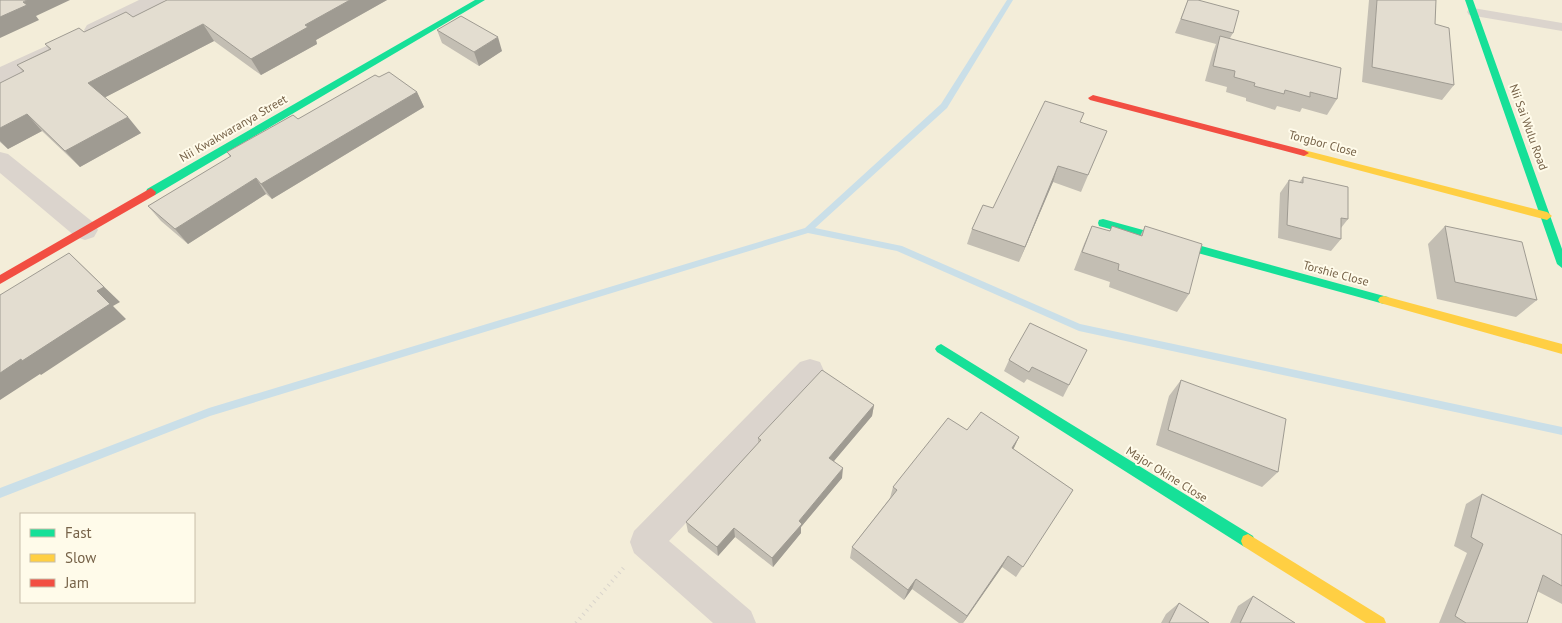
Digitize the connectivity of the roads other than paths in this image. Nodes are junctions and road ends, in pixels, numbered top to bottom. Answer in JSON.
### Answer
{"nodes":[{"id":1,"x":155,"y":0,"type":"edge"},
{"id":2,"x":480,"y":0,"type":"edge"},
{"id":3,"x":1471,"y":6,"type":"edge"},
{"id":4,"x":1562,"y":27,"type":"edge"},
{"id":5,"x":0,"y":76,"type":"edge"},
{"id":6,"x":1093,"y":98,"type":"dead end"},
{"id":7,"x":0,"y":160,"type":"edge"},
{"id":8,"x":1547,"y":216,"type":"junction"},
{"id":9,"x":1103,"y":224,"type":"dead end"},
{"id":10,"x":85,"y":230,"type":"junction"},
{"id":11,"x":1562,"y":264,"type":"edge"},
{"id":12,"x":0,"y":280,"type":"edge"},
{"id":13,"x":941,"y":349,"type":"dead end"},
{"id":14,"x":1562,"y":349,"type":"edge"},
{"id":15,"x":810,"y":371,"type":"dead end"},
{"id":16,"x":739,"y":623,"type":"edge"},
{"id":17,"x":1379,"y":623,"type":"edge"}],
"edges":[{"from":1,"to":5,"type":"street"},
{"from":2,"to":10,"type":"street","name":"Nii Kwakwaranya Street"},
{"from":3,"to":4,"type":"lane"},
{"from":3,"to":8,"type":"street","name":"Nii Sai Wulu Road"},
{"from":6,"to":8,"type":"street","name":"Torgbor Close"},
{"from":7,"to":10,"type":"street"},
{"from":8,"to":11,"type":"street","name":"Nii Sai Wulu Road"},
{"from":9,"to":14,"type":"street","name":"Torshie Close"},
{"from":10,"to":12,"type":"street","name":"Nii Kwakwaranya Street"},
{"from":13,"to":17,"type":"street","name":"Major Okine Close"},
{"from":15,"to":16,"type":"street"}]}
